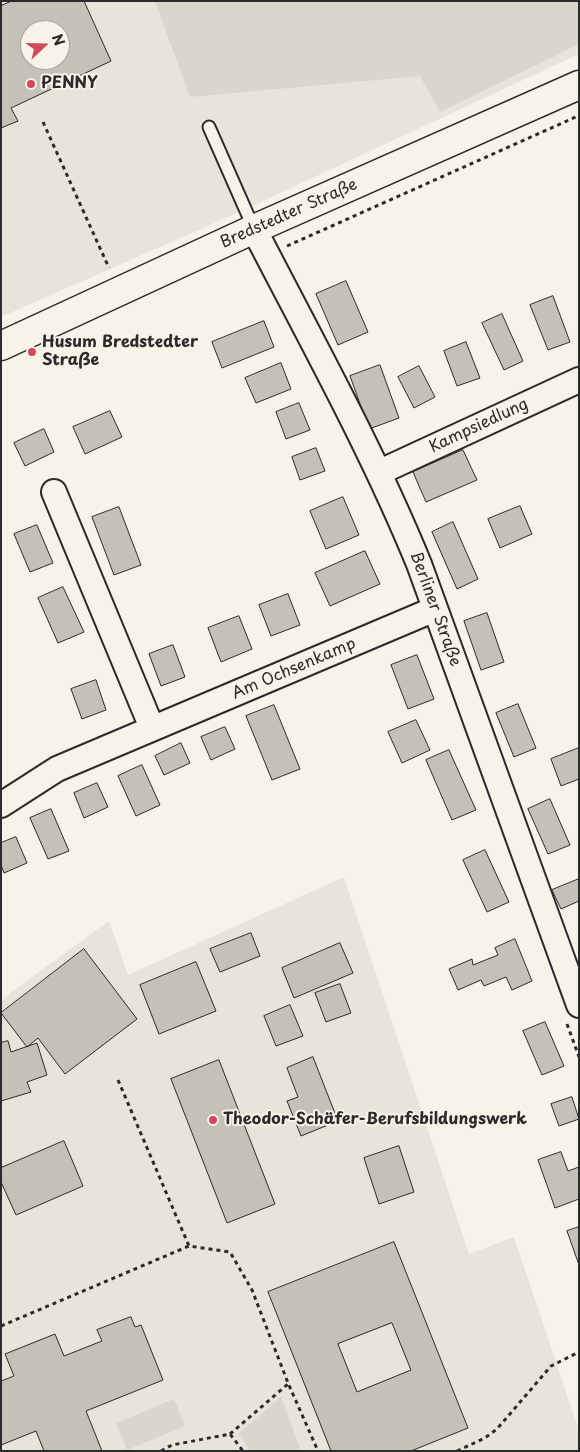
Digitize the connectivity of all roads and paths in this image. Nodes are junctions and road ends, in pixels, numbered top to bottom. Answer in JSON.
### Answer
{"nodes":[{"id":1,"x":579,"y":85,"type":"edge"},
{"id":2,"x":579,"y":116,"type":"edge"},
{"id":3,"x":43,"y":122,"type":"dead end"},
{"id":4,"x":209,"y":127,"type":"dead end"},
{"id":5,"x":254,"y":229,"type":"junction"},
{"id":6,"x":268,"y":255,"type":"junction"},
{"id":7,"x":120,"y":292,"type":"junction"},
{"id":8,"x":1,"y":346,"type":"edge"},
{"id":9,"x":579,"y":380,"type":"edge"},
{"id":10,"x":380,"y":472,"type":"junction"},
{"id":11,"x":54,"y":492,"type":"dead end"},
{"id":12,"x":435,"y":609,"type":"junction"},
{"id":13,"x":152,"y":728,"type":"junction"},
{"id":14,"x":1,"y":804,"type":"edge"},
{"id":15,"x":579,"y":1005,"type":"edge"},
{"id":16,"x":118,"y":1080,"type":"dead end"},
{"id":17,"x":189,"y":1246,"type":"junction"},
{"id":18,"x":1,"y":1326,"type":"edge"},
{"id":19,"x":579,"y":1352,"type":"edge"},
{"id":20,"x":288,"y":1384,"type":"junction"},
{"id":21,"x":230,"y":1434,"type":"junction"},
{"id":22,"x":161,"y":1451,"type":"edge"},
{"id":23,"x":243,"y":1451,"type":"edge"},
{"id":24,"x":318,"y":1451,"type":"edge"},
{"id":25,"x":457,"y":1451,"type":"edge"}],
"edges":[{"from":1,"to":5,"type":"main road","name":"Bredstedter Straße"},
{"from":2,"to":6,"type":"path"},
{"from":3,"to":7,"type":"path"},
{"from":4,"to":5,"type":"lane"},
{"from":5,"to":6,"type":"street","name":"Berliner Straße"},
{"from":5,"to":7,"type":"main road","name":"Bredstedter Straße"},
{"from":6,"to":10,"type":"street","name":"Berliner Straße"},
{"from":7,"to":8,"type":"main road","name":"Bredstedter Straße"},
{"from":9,"to":10,"type":"street","name":"Kampsiedlung"},
{"from":10,"to":12,"type":"street","name":"Berliner Straße"},
{"from":11,"to":13,"type":"street"},
{"from":12,"to":13,"type":"street","name":"Am Ochsenkamp"},
{"from":12,"to":15,"type":"street","name":"Berliner Straße"},
{"from":13,"to":14,"type":"street","name":"Am Ochsenkamp"},
{"from":16,"to":17,"type":"path"},
{"from":17,"to":18,"type":"path"},
{"from":17,"to":20,"type":"path"},
{"from":19,"to":25,"type":"path"},
{"from":20,"to":21,"type":"path"},
{"from":20,"to":24,"type":"path"},
{"from":21,"to":22,"type":"path"},
{"from":21,"to":23,"type":"path"}]}
